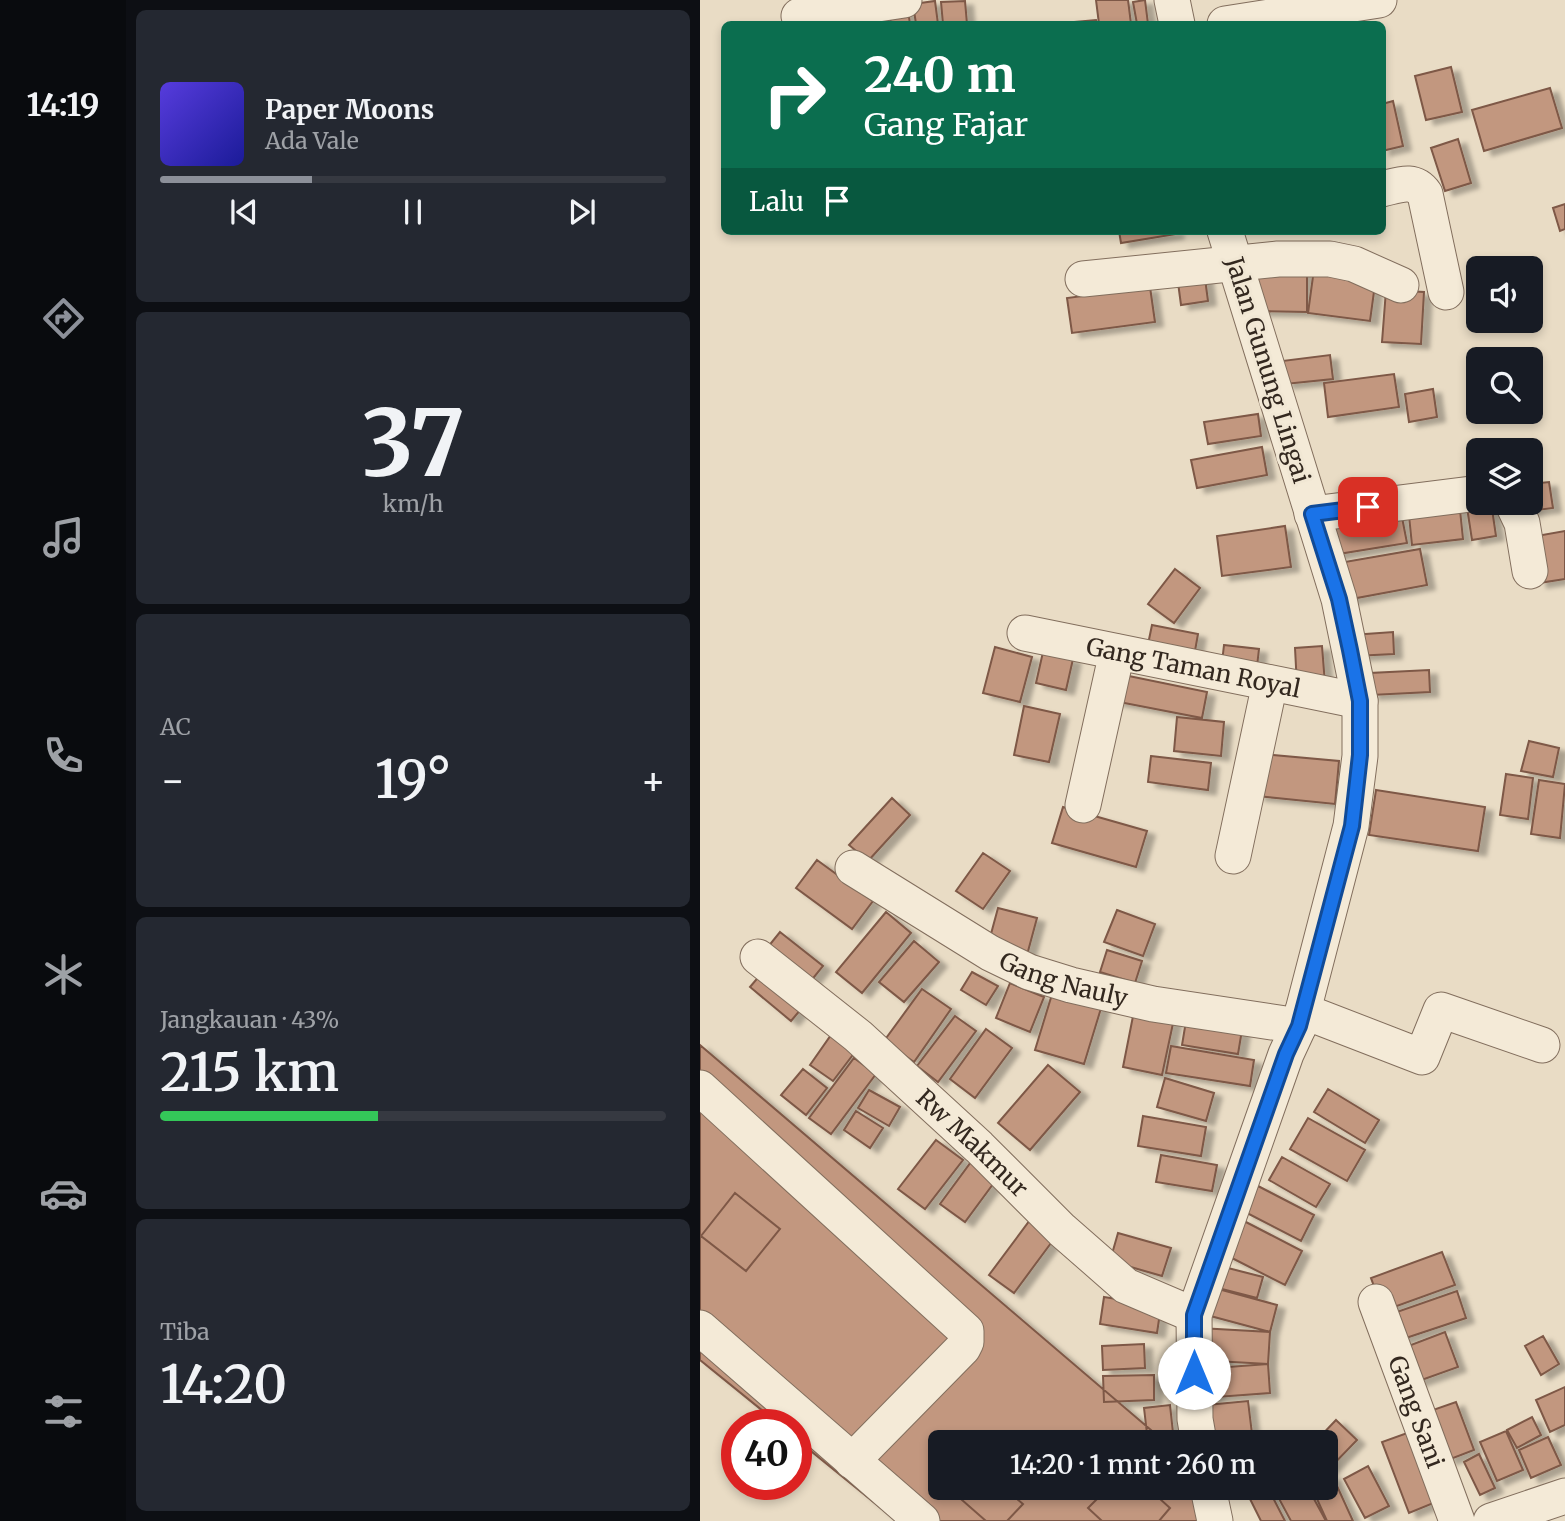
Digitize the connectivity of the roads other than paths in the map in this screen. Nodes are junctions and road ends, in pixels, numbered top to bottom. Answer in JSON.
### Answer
{"nodes":[{"id":1,"x":904,"y":0,"type":"edge"},
{"id":2,"x":1172,"y":0,"type":"edge"},
{"id":3,"x":1379,"y":0,"type":"edge"},
{"id":4,"x":799,"y":16,"type":"dead end"},
{"id":5,"x":1176,"y":21,"type":"edge"},
{"id":6,"x":1244,"y":21,"type":"edge"},
{"id":7,"x":1386,"y":187,"type":"edge"},
{"id":8,"x":1226,"y":235,"type":"edge"},
{"id":9,"x":1235,"y":264,"type":"junction"},
{"id":10,"x":1083,"y":279,"type":"dead end"},
{"id":11,"x":1401,"y":285,"type":"dead end"},
{"id":12,"x":1446,"y":292,"type":"dead end"},
{"id":13,"x":1466,"y":495,"type":"edge"},
{"id":14,"x":1312,"y":514,"type":"junction"},
{"id":15,"x":1518,"y":515,"type":"edge"},
{"id":16,"x":1530,"y":571,"type":"dead end"},
{"id":17,"x":1026,"y":633,"type":"dead end"},
{"id":18,"x":1117,"y":652,"type":"junction"},
{"id":19,"x":1270,"y":683,"type":"junction"},
{"id":20,"x":1360,"y":701,"type":"junction"},
{"id":21,"x":1083,"y":805,"type":"dead end"},
{"id":22,"x":1233,"y":856,"type":"dead end"},
{"id":23,"x":853,"y":868,"type":"dead end"},
{"id":24,"x":758,"y":957,"type":"dead end"},
{"id":25,"x":1301,"y":1018,"type":"junction"},
{"id":26,"x":1542,"y":1045,"type":"dead end"},
{"id":27,"x":700,"y":1088,"type":"edge"},
{"id":28,"x":1377,"y":1302,"type":"dead end"},
{"id":29,"x":1194,"y":1315,"type":"junction"},
{"id":30,"x":700,"y":1328,"type":"edge"},
{"id":31,"x":1197,"y":1430,"type":"edge"},
{"id":32,"x":852,"y":1461,"type":"junction"},
{"id":33,"x":1565,"y":1496,"type":"edge"},
{"id":34,"x":1210,"y":1500,"type":"edge"},
{"id":35,"x":922,"y":1521,"type":"edge"},
{"id":36,"x":1214,"y":1521,"type":"edge"},
{"id":37,"x":1457,"y":1521,"type":"edge"},
{"id":38,"x":1491,"y":1521,"type":"edge"}],
"edges":[{"from":1,"to":4,"type":"street"},
{"from":2,"to":5,"type":"street"},
{"from":3,"to":6,"type":"street"},
{"from":7,"to":12,"type":"street"},
{"from":8,"to":9,"type":"street","name":"Jalan Gunung Lingai"},
{"from":9,"to":10,"type":"street"},
{"from":9,"to":11,"type":"street"},
{"from":9,"to":14,"type":"street","name":"Jalan Gunung Lingai"},
{"from":13,"to":14,"type":"street"},
{"from":14,"to":20,"type":"street","name":"Jalan Gunung Lingai"},
{"from":15,"to":16,"type":"street"},
{"from":17,"to":18,"type":"street","name":"Gang Taman Royal"},
{"from":18,"to":19,"type":"street","name":"Gang Taman Royal"},
{"from":18,"to":21,"type":"street"},
{"from":19,"to":20,"type":"street","name":"Gang Taman Royal"},
{"from":19,"to":22,"type":"street"},
{"from":20,"to":25,"type":"street","name":"Jalan Gunung Lingai"},
{"from":23,"to":25,"type":"street","name":"Gang Nauly"},
{"from":24,"to":29,"type":"street","name":"Rw Makmur"},
{"from":25,"to":26,"type":"street","name":"Gang Nauly"},
{"from":25,"to":29,"type":"street","name":"Jalan Gunung Lingai"},
{"from":27,"to":32,"type":"street"},
{"from":28,"to":37,"type":"street","name":"Gang Sani"},
{"from":29,"to":31,"type":"street","name":"Jalan Gunung Lingai"},
{"from":30,"to":32,"type":"street"},
{"from":32,"to":35,"type":"street"},
{"from":33,"to":38,"type":"street"},
{"from":34,"to":36,"type":"street"}]}
